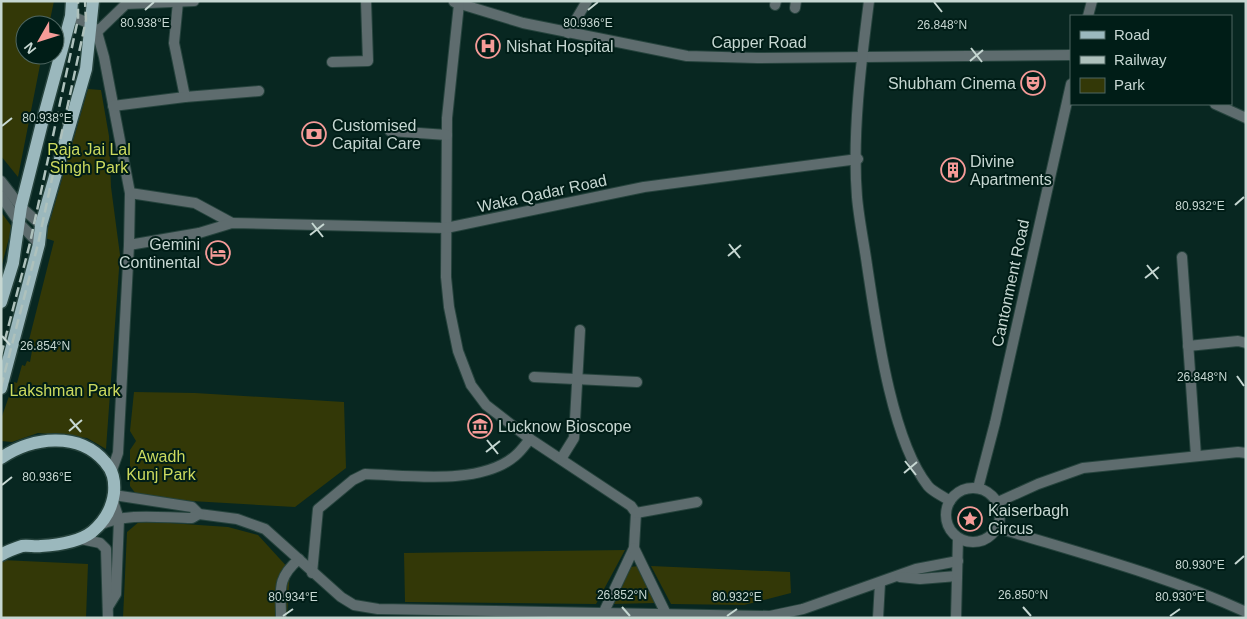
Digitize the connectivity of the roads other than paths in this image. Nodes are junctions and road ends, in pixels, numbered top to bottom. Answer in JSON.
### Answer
{"nodes":[{"id":1,"x":72,"y":1,"type":"edge"},
{"id":2,"x":93,"y":1,"type":"edge"},
{"id":3,"x":194,"y":1,"type":"edge"},
{"id":4,"x":366,"y":1,"type":"edge"},
{"id":5,"x":587,"y":1,"type":"edge"},
{"id":6,"x":869,"y":1,"type":"edge"},
{"id":7,"x":1092,"y":1,"type":"edge"},
{"id":8,"x":178,"y":2,"type":"edge"},
{"id":9,"x":456,"y":3,"type":"edge"},
{"id":10,"x":1088,"y":15,"type":"edge"},
{"id":11,"x":71,"y":16,"type":"junction"},
{"id":12,"x":94,"y":28,"type":"junction"},
{"id":13,"x":568,"y":33,"type":"junction"},
{"id":14,"x":1070,"y":55,"type":"edge"},
{"id":15,"x":862,"y":56,"type":"junction"},
{"id":16,"x":332,"y":62,"type":"dead end"},
{"id":17,"x":1070,"y":88,"type":"edge"},
{"id":18,"x":259,"y":91,"type":"dead end"},
{"id":19,"x":185,"y":97,"type":"junction"},
{"id":20,"x":1217,"y":105,"type":"edge"},
{"id":21,"x":113,"y":106,"type":"junction"},
{"id":22,"x":1246,"y":118,"type":"edge"},
{"id":23,"x":390,"y":131,"type":"dead end"},
{"id":24,"x":447,"y":135,"type":"junction"},
{"id":25,"x":858,"y":159,"type":"junction"},
{"id":26,"x":1,"y":181,"type":"edge"},
{"id":27,"x":130,"y":193,"type":"junction"},
{"id":28,"x":1,"y":196,"type":"edge"},
{"id":29,"x":21,"y":207,"type":"junction"},
{"id":30,"x":232,"y":223,"type":"junction"},
{"id":31,"x":20,"y":224,"type":"junction"},
{"id":32,"x":41,"y":226,"type":"junction"},
{"id":33,"x":446,"y":228,"type":"junction"},
{"id":34,"x":39,"y":244,"type":"junction"},
{"id":35,"x":129,"y":245,"type":"junction"},
{"id":36,"x":1182,"y":257,"type":"dead end"},
{"id":37,"x":1,"y":302,"type":"edge"},
{"id":38,"x":580,"y":330,"type":"dead end"},
{"id":39,"x":1246,"y":343,"type":"edge"},
{"id":40,"x":1188,"y":346,"type":"junction"},
{"id":41,"x":534,"y":377,"type":"dead end"},
{"id":42,"x":578,"y":379,"type":"junction"},
{"id":43,"x":637,"y":382,"type":"dead end"},
{"id":44,"x":1,"y":388,"type":"edge"},
{"id":45,"x":530,"y":439,"type":"junction"},
{"id":46,"x":1243,"y":451,"type":"edge"},
{"id":47,"x":2,"y":456,"type":"edge"},
{"id":48,"x":1196,"y":456,"type":"junction"},
{"id":49,"x":562,"y":459,"type":"junction"},
{"id":50,"x":112,"y":470,"type":"junction"},
{"id":51,"x":978,"y":488,"type":"junction"},
{"id":52,"x":113,"y":498,"type":"junction"},
{"id":53,"x":950,"y":501,"type":"junction"},
{"id":54,"x":697,"y":502,"type":"dead end"},
{"id":55,"x":998,"y":502,"type":"junction"},
{"id":56,"x":636,"y":513,"type":"junction"},
{"id":57,"x":199,"y":514,"type":"junction"},
{"id":58,"x":119,"y":519,"type":"junction"},
{"id":59,"x":99,"y":526,"type":"junction"},
{"id":60,"x":998,"y":528,"type":"junction"},
{"id":61,"x":958,"y":538,"type":"junction"},
{"id":62,"x":81,"y":539,"type":"junction"},
{"id":63,"x":634,"y":548,"type":"junction"},
{"id":64,"x":1,"y":555,"type":"edge"},
{"id":65,"x":298,"y":559,"type":"junction"},
{"id":66,"x":958,"y":561,"type":"junction"},
{"id":67,"x":312,"y":573,"type":"junction"},
{"id":68,"x":899,"y":576,"type":"junction"},
{"id":69,"x":958,"y":576,"type":"junction"},
{"id":70,"x":880,"y":583,"type":"junction"},
{"id":71,"x":1246,"y":612,"type":"edge"},
{"id":72,"x":108,"y":613,"type":"edge"},
{"id":73,"x":601,"y":616,"type":"edge"},
{"id":74,"x":668,"y":616,"type":"edge"},
{"id":75,"x":281,"y":618,"type":"edge"},
{"id":76,"x":878,"y":618,"type":"edge"},
{"id":77,"x":956,"y":618,"type":"edge"}],
"edges":[{"from":1,"to":11,"type":"main road"},
{"from":2,"to":12,"type":"main road"},
{"from":3,"to":8,"type":"street"},
{"from":4,"to":16,"type":"street"},
{"from":5,"to":13,"type":"street"},
{"from":6,"to":15,"type":"street"},
{"from":7,"to":10,"type":"street"},
{"from":8,"to":12,"type":"street"},
{"from":8,"to":19,"type":"street"},
{"from":9,"to":13,"type":"street","name":"Capper Road"},
{"from":9,"to":24,"type":"street"},
{"from":11,"to":12,"type":"street"},
{"from":11,"to":29,"type":"main road"},
{"from":12,"to":21,"type":"street"},
{"from":12,"to":32,"type":"main road"},
{"from":13,"to":15,"type":"street","name":"Capper Road"},
{"from":14,"to":15,"type":"street","name":"Capper Road"},
{"from":15,"to":25,"type":"street"},
{"from":17,"to":51,"type":"street","name":"Cantonment Road"},
{"from":18,"to":19,"type":"street"},
{"from":19,"to":21,"type":"street"},
{"from":20,"to":22,"type":"street"},
{"from":21,"to":27,"type":"street"},
{"from":23,"to":24,"type":"street"},
{"from":24,"to":33,"type":"street"},
{"from":25,"to":33,"type":"street","name":"Waka Qadar Road"},
{"from":25,"to":53,"type":"street"},
{"from":26,"to":29,"type":"street"},
{"from":27,"to":30,"type":"street","name":"Waka Qadar Road"},
{"from":27,"to":35,"type":"street"},
{"from":28,"to":31,"type":"street"},
{"from":29,"to":31,"type":"main road"},
{"from":29,"to":32,"type":"street"},
{"from":30,"to":33,"type":"street","name":"Waka Qadar Road"},
{"from":30,"to":35,"type":"street","name":"Waka Qadar Road"},
{"from":31,"to":34,"type":"street"},
{"from":31,"to":37,"type":"main road"},
{"from":32,"to":34,"type":"main road"},
{"from":33,"to":45,"type":"street"},
{"from":34,"to":44,"type":"main road"},
{"from":35,"to":50,"type":"street"},
{"from":36,"to":40,"type":"street"},
{"from":38,"to":42,"type":"street"},
{"from":39,"to":40,"type":"street"},
{"from":40,"to":48,"type":"street"},
{"from":41,"to":42,"type":"street"},
{"from":42,"to":43,"type":"street"},
{"from":42,"to":49,"type":"street"},
{"from":45,"to":49,"type":"street"},
{"from":45,"to":67,"type":"street"},
{"from":46,"to":48,"type":"street"},
{"from":47,"to":50,"type":"main road"},
{"from":48,"to":55,"type":"street"},
{"from":49,"to":56,"type":"street"},
{"from":50,"to":52,"type":"main road"},
{"from":51,"to":53,"type":"street"},
{"from":51,"to":55,"type":"street"},
{"from":52,"to":57,"type":"street"},
{"from":52,"to":58,"type":"street"},
{"from":52,"to":59,"type":"main road"},
{"from":53,"to":61,"type":"street"},
{"from":54,"to":56,"type":"street"},
{"from":55,"to":60,"type":"street"},
{"from":56,"to":63,"type":"street"},
{"from":57,"to":58,"type":"street"},
{"from":57,"to":65,"type":"street"},
{"from":58,"to":59,"type":"street"},
{"from":58,"to":72,"type":"street"},
{"from":59,"to":62,"type":"main road"},
{"from":60,"to":61,"type":"street"},
{"from":60,"to":71,"type":"street"},
{"from":61,"to":66,"type":"street"},
{"from":62,"to":64,"type":"main road"},
{"from":62,"to":72,"type":"street"},
{"from":63,"to":73,"type":"street"},
{"from":63,"to":74,"type":"street"},
{"from":65,"to":67,"type":"street"},
{"from":65,"to":75,"type":"street"},
{"from":66,"to":68,"type":"street"},
{"from":66,"to":69,"type":"street"},
{"from":67,"to":73,"type":"street"},
{"from":68,"to":69,"type":"street"},
{"from":68,"to":70,"type":"street"},
{"from":69,"to":77,"type":"street"},
{"from":70,"to":74,"type":"street"},
{"from":70,"to":76,"type":"street"},
{"from":73,"to":74,"type":"street"}]}
